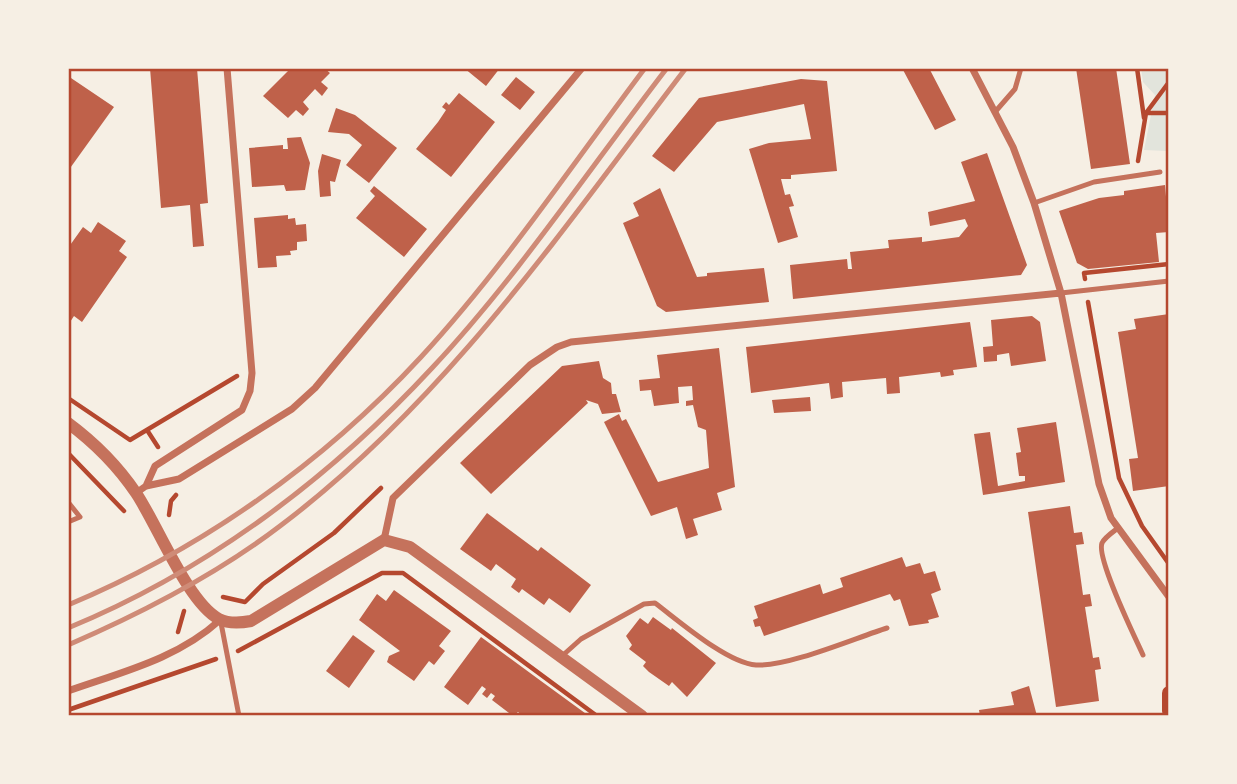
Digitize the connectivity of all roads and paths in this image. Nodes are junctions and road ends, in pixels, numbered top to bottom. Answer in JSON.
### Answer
{"nodes":[{"id":1,"x":227,"y":68,"type":"edge"},
{"id":2,"x":582,"y":68,"type":"edge"},
{"id":3,"x":972,"y":68,"type":"edge"},
{"id":4,"x":1021,"y":68,"type":"edge"},
{"id":5,"x":1137,"y":68,"type":"edge"},
{"id":6,"x":1169,"y":82,"type":"edge"},
{"id":7,"x":1167,"y":91,"type":"edge"},
{"id":8,"x":995,"y":112,"type":"junction"},
{"id":9,"x":1146,"y":113,"type":"junction"},
{"id":10,"x":1169,"y":113,"type":"edge"},
{"id":11,"x":1144,"y":122,"type":"junction"},
{"id":12,"x":1160,"y":172,"type":"dead end"},
{"id":13,"x":1136,"y":176,"type":"junction"},
{"id":14,"x":1034,"y":202,"type":"junction"},
{"id":15,"x":1169,"y":281,"type":"edge"},
{"id":16,"x":1086,"y":290,"type":"junction"},
{"id":17,"x":1061,"y":293,"type":"junction"},
{"id":18,"x":252,"y":373,"type":"junction"},
{"id":19,"x":68,"y":398,"type":"edge"},
{"id":20,"x":68,"y":423,"type":"edge"},
{"id":21,"x":68,"y":453,"type":"edge"},
{"id":22,"x":141,"y":490,"type":"junction"},
{"id":23,"x":68,"y":502,"type":"edge"},
{"id":24,"x":132,"y":519,"type":"dead end"},
{"id":25,"x":68,"y":522,"type":"edge"},
{"id":26,"x":1118,"y":528,"type":"junction"},
{"id":27,"x":384,"y":540,"type":"junction"},
{"id":28,"x":1169,"y":564,"type":"edge"},
{"id":29,"x":276,"y":576,"type":"dead end"},
{"id":30,"x":1169,"y":597,"type":"edge"},
{"id":31,"x":228,"y":600,"type":"dead end"},
{"id":32,"x":220,"y":620,"type":"junction"},
{"id":33,"x":887,"y":628,"type":"dead end"},
{"id":34,"x":246,"y":648,"type":"dead end"},
{"id":35,"x":1143,"y":655,"type":"dead end"},
{"id":36,"x":561,"y":656,"type":"junction"},
{"id":37,"x":211,"y":661,"type":"dead end"},
{"id":38,"x":68,"y":691,"type":"edge"},
{"id":39,"x":1169,"y":693,"type":"edge"},
{"id":40,"x":68,"y":710,"type":"edge"},
{"id":41,"x":1169,"y":711,"type":"edge"},
{"id":42,"x":239,"y":716,"type":"edge"},
{"id":43,"x":597,"y":716,"type":"edge"},
{"id":44,"x":642,"y":716,"type":"edge"}],
"edges":[{"from":1,"to":18,"type":"street"},
{"from":2,"to":22,"type":"street"},
{"from":3,"to":8,"type":"street"},
{"from":4,"to":8,"type":"lane"},
{"from":5,"to":11,"type":"path"},
{"from":6,"to":7,"type":"path"},
{"from":7,"to":9,"type":"path"},
{"from":8,"to":14,"type":"street"},
{"from":9,"to":10,"type":"path"},
{"from":9,"to":11,"type":"path"},
{"from":11,"to":13,"type":"path"},
{"from":12,"to":13,"type":"lane"},
{"from":13,"to":14,"type":"lane"},
{"from":14,"to":17,"type":"street"},
{"from":15,"to":16,"type":"lane"},
{"from":16,"to":17,"type":"lane"},
{"from":16,"to":28,"type":"path"},
{"from":17,"to":26,"type":"street"},
{"from":17,"to":27,"type":"street"},
{"from":18,"to":19,"type":"path"},
{"from":18,"to":22,"type":"street"},
{"from":20,"to":22,"type":"street"},
{"from":21,"to":24,"type":"path"},
{"from":22,"to":32,"type":"street"},
{"from":23,"to":25,"type":"lane"},
{"from":26,"to":30,"type":"street"},
{"from":26,"to":35,"type":"lane"},
{"from":27,"to":32,"type":"street"},
{"from":27,"to":36,"type":"street"},
{"from":29,"to":31,"type":"path"},
{"from":32,"to":38,"type":"street"},
{"from":32,"to":42,"type":"lane"},
{"from":33,"to":36,"type":"lane"},
{"from":34,"to":43,"type":"path"},
{"from":36,"to":44,"type":"street"},
{"from":37,"to":40,"type":"path"},
{"from":39,"to":41,"type":"main road"}]}
